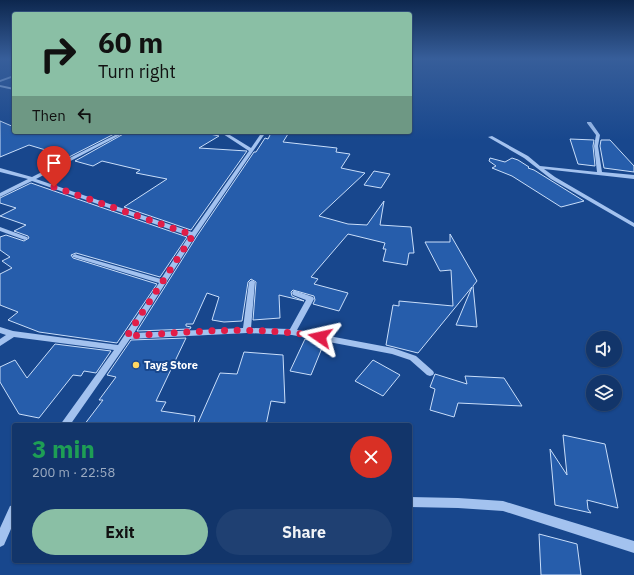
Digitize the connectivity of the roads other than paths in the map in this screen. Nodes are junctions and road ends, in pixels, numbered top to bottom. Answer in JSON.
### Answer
{"nodes":[{"id":1,"x":0,"y":86,"type":"edge"},
{"id":2,"x":12,"y":89,"type":"edge"},
{"id":3,"x":589,"y":123,"type":"dead end"},
{"id":4,"x":120,"y":134,"type":"edge"},
{"id":5,"x":225,"y":134,"type":"edge"},
{"id":6,"x":263,"y":134,"type":"edge"},
{"id":7,"x":490,"y":137,"type":"dead end"},
{"id":8,"x":251,"y":150,"type":"junction"},
{"id":9,"x":540,"y":167,"type":"junction"},
{"id":10,"x":0,"y":170,"type":"edge"},
{"id":11,"x":600,"y":173,"type":"junction"},
{"id":12,"x":634,"y":177,"type":"edge"},
{"id":13,"x":30,"y":178,"type":"junction"},
{"id":14,"x":0,"y":195,"type":"edge"},
{"id":15,"x":634,"y":225,"type":"edge"},
{"id":16,"x":0,"y":229,"type":"edge"},
{"id":17,"x":193,"y":235,"type":"junction"},
{"id":18,"x":25,"y":238,"type":"dead end"},
{"id":19,"x":75,"y":256,"type":"dead end"},
{"id":20,"x":164,"y":282,"type":"junction"},
{"id":21,"x":252,"y":282,"type":"dead end"},
{"id":22,"x":296,"y":293,"type":"dead end"},
{"id":23,"x":0,"y":330,"type":"edge"},
{"id":24,"x":247,"y":330,"type":"junction"},
{"id":25,"x":292,"y":332,"type":"junction"},
{"id":26,"x":13,"y":334,"type":"junction"},
{"id":27,"x":127,"y":336,"type":"junction"},
{"id":28,"x":0,"y":343,"type":"edge"},
{"id":29,"x":120,"y":348,"type":"junction"},
{"id":30,"x":430,"y":373,"type":"dead end"},
{"id":31,"x":66,"y":423,"type":"edge"},
{"id":32,"x":412,"y":502,"type":"edge"},
{"id":33,"x":12,"y":514,"type":"edge"},
{"id":34,"x":0,"y":541,"type":"edge"},
{"id":35,"x":634,"y":547,"type":"edge"}],
"edges":[{"from":1,"to":2,"type":"street"},
{"from":3,"to":11,"type":"street"},
{"from":4,"to":13,"type":"street"},
{"from":5,"to":8,"type":"street"},
{"from":6,"to":8,"type":"street"},
{"from":7,"to":9,"type":"street"},
{"from":8,"to":17,"type":"street"},
{"from":9,"to":11,"type":"street"},
{"from":9,"to":15,"type":"street"},
{"from":10,"to":13,"type":"street"},
{"from":11,"to":12,"type":"street"},
{"from":13,"to":14,"type":"street"},
{"from":13,"to":17,"type":"street"},
{"from":16,"to":18,"type":"street"},
{"from":17,"to":20,"type":"street"},
{"from":19,"to":20,"type":"street"},
{"from":20,"to":27,"type":"street"},
{"from":21,"to":24,"type":"street"},
{"from":22,"to":25,"type":"street"},
{"from":23,"to":26,"type":"street"},
{"from":24,"to":25,"type":"street"},
{"from":24,"to":27,"type":"street"},
{"from":25,"to":30,"type":"street"},
{"from":26,"to":28,"type":"street"},
{"from":26,"to":29,"type":"street"},
{"from":27,"to":29,"type":"street"},
{"from":29,"to":31,"type":"street"},
{"from":32,"to":35,"type":"street"},
{"from":33,"to":34,"type":"street"}]}
